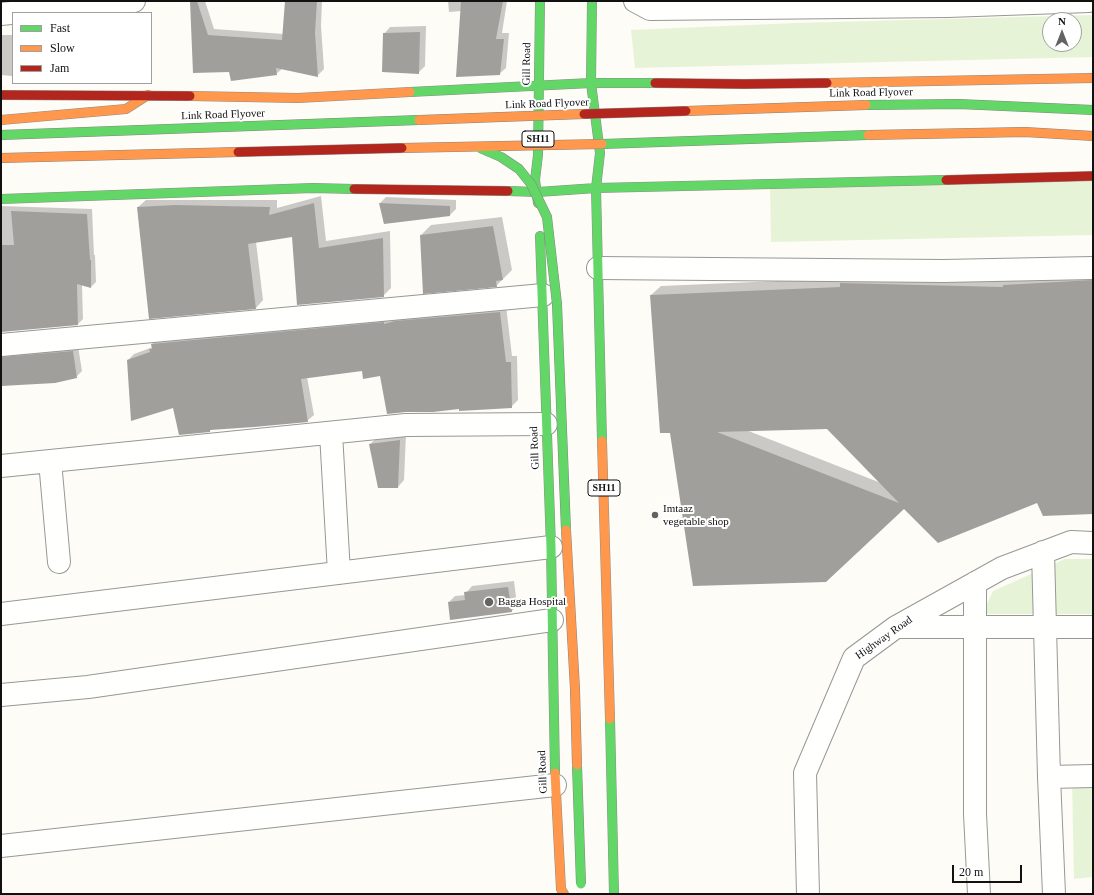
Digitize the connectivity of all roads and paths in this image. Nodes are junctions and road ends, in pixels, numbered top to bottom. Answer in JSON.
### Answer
{"nodes":[{"id":1,"x":134,"y":1,"type":"edge"},
{"id":2,"x":540,"y":1,"type":"edge"},
{"id":3,"x":592,"y":1,"type":"edge"},
{"id":4,"x":1089,"y":1,"type":"edge"},
{"id":5,"x":645,"y":4,"type":"edge"},
{"id":6,"x":21,"y":12,"type":"edge"},
{"id":7,"x":12,"y":13,"type":"edge"},
{"id":8,"x":1,"y":14,"type":"edge"},
{"id":9,"x":1093,"y":78,"type":"edge"},
{"id":10,"x":591,"y":83,"type":"junction"},
{"id":11,"x":539,"y":86,"type":"junction"},
{"id":12,"x":148,"y":94,"type":"junction"},
{"id":13,"x":1,"y":95,"type":"edge"},
{"id":14,"x":1093,"y":110,"type":"edge"},
{"id":15,"x":1,"y":120,"type":"edge"},
{"id":16,"x":1,"y":135,"type":"edge"},
{"id":17,"x":1093,"y":136,"type":"edge"},
{"id":18,"x":477,"y":147,"type":"junction"},
{"id":19,"x":1,"y":158,"type":"edge"},
{"id":20,"x":1093,"y":176,"type":"edge"},
{"id":21,"x":596,"y":188,"type":"junction"},
{"id":22,"x":538,"y":192,"type":"junction"},
{"id":23,"x":1,"y":199,"type":"edge"},
{"id":24,"x":598,"y":268,"type":"junction"},
{"id":25,"x":1093,"y":268,"type":"edge"},
{"id":26,"x":543,"y":295,"type":"junction"},
{"id":27,"x":1,"y":345,"type":"edge"},
{"id":28,"x":546,"y":424,"type":"junction"},
{"id":29,"x":331,"y":432,"type":"junction"},
{"id":30,"x":50,"y":461,"type":"junction"},
{"id":31,"x":1,"y":466,"type":"edge"},
{"id":32,"x":1093,"y":543,"type":"edge"},
{"id":33,"x":551,"y":546,"type":"junction"},
{"id":34,"x":1044,"y":552,"type":"junction"},
{"id":35,"x":59,"y":562,"type":"dead end"},
{"id":36,"x":339,"y":573,"type":"junction"},
{"id":37,"x":975,"y":583,"type":"junction"},
{"id":38,"x":1,"y":614,"type":"edge"},
{"id":39,"x":552,"y":620,"type":"junction"},
{"id":40,"x":896,"y":627,"type":"junction"},
{"id":41,"x":975,"y":627,"type":"junction"},
{"id":42,"x":1045,"y":627,"type":"junction"},
{"id":43,"x":1093,"y":627,"type":"edge"},
{"id":44,"x":1,"y":695,"type":"edge"},
{"id":45,"x":1093,"y":776,"type":"edge"},
{"id":46,"x":1049,"y":777,"type":"junction"},
{"id":47,"x":555,"y":785,"type":"junction"},
{"id":48,"x":1,"y":846,"type":"edge"},
{"id":49,"x":564,"y":894,"type":"edge"},
{"id":50,"x":581,"y":894,"type":"edge"},
{"id":51,"x":614,"y":894,"type":"edge"},
{"id":52,"x":808,"y":894,"type":"edge"},
{"id":53,"x":980,"y":894,"type":"edge"},
{"id":54,"x":1054,"y":894,"type":"edge"}],
"edges":[{"from":1,"to":6,"type":"street"},
{"from":2,"to":11,"type":"main road","name":"Gill Road","number":"SH11"},
{"from":3,"to":10,"type":"main road","number":"SH11"},
{"from":4,"to":5,"type":"street"},
{"from":7,"to":8,"type":"street"},
{"from":9,"to":10,"type":"main road"},
{"from":10,"to":11,"type":"main road"},
{"from":10,"to":21,"type":"main road","number":"SH11"},
{"from":11,"to":12,"type":"main road"},
{"from":11,"to":22,"type":"main road","name":"Gill Road","number":"SH11"},
{"from":12,"to":13,"type":"main road"},
{"from":12,"to":15,"type":"main road"},
{"from":14,"to":16,"type":"main road","name":"Link Road Flyover","bridge":true},
{"from":17,"to":18,"type":"main road","bridge":true},
{"from":18,"to":19,"type":"main road","bridge":true},
{"from":18,"to":50,"type":"main road","bridge":true},
{"from":20,"to":21,"type":"main road"},
{"from":21,"to":22,"type":"main road"},
{"from":21,"to":24,"type":"main road","number":"SH11"},
{"from":22,"to":23,"type":"main road"},
{"from":22,"to":26,"type":"main road","name":"Gill Road","number":"SH11"},
{"from":24,"to":25,"type":"street"},
{"from":24,"to":51,"type":"main road","number":"SH11"},
{"from":26,"to":27,"type":"street"},
{"from":26,"to":28,"type":"main road","name":"Gill Road","number":"SH11"},
{"from":28,"to":29,"type":"street"},
{"from":28,"to":33,"type":"main road","name":"Gill Road","number":"SH11"},
{"from":29,"to":30,"type":"street"},
{"from":29,"to":36,"type":"street"},
{"from":30,"to":31,"type":"street"},
{"from":30,"to":35,"type":"street"},
{"from":32,"to":34,"type":"street","name":"Highway Road"},
{"from":33,"to":36,"type":"street"},
{"from":33,"to":39,"type":"main road","name":"Gill Road","number":"SH11"},
{"from":34,"to":37,"type":"street","name":"Highway Road"},
{"from":34,"to":42,"type":"street"},
{"from":36,"to":38,"type":"street"},
{"from":37,"to":40,"type":"street","name":"Highway Road"},
{"from":37,"to":41,"type":"street"},
{"from":39,"to":44,"type":"street"},
{"from":39,"to":47,"type":"main road","name":"Gill Road","number":"SH11"},
{"from":40,"to":41,"type":"street"},
{"from":40,"to":52,"type":"street","name":"Highway Road"},
{"from":41,"to":42,"type":"street"},
{"from":41,"to":53,"type":"street"},
{"from":42,"to":43,"type":"street"},
{"from":42,"to":46,"type":"street"},
{"from":45,"to":46,"type":"street"},
{"from":46,"to":54,"type":"street"},
{"from":47,"to":48,"type":"street"},
{"from":47,"to":49,"type":"main road","name":"Gill Road","number":"SH11"}]}
